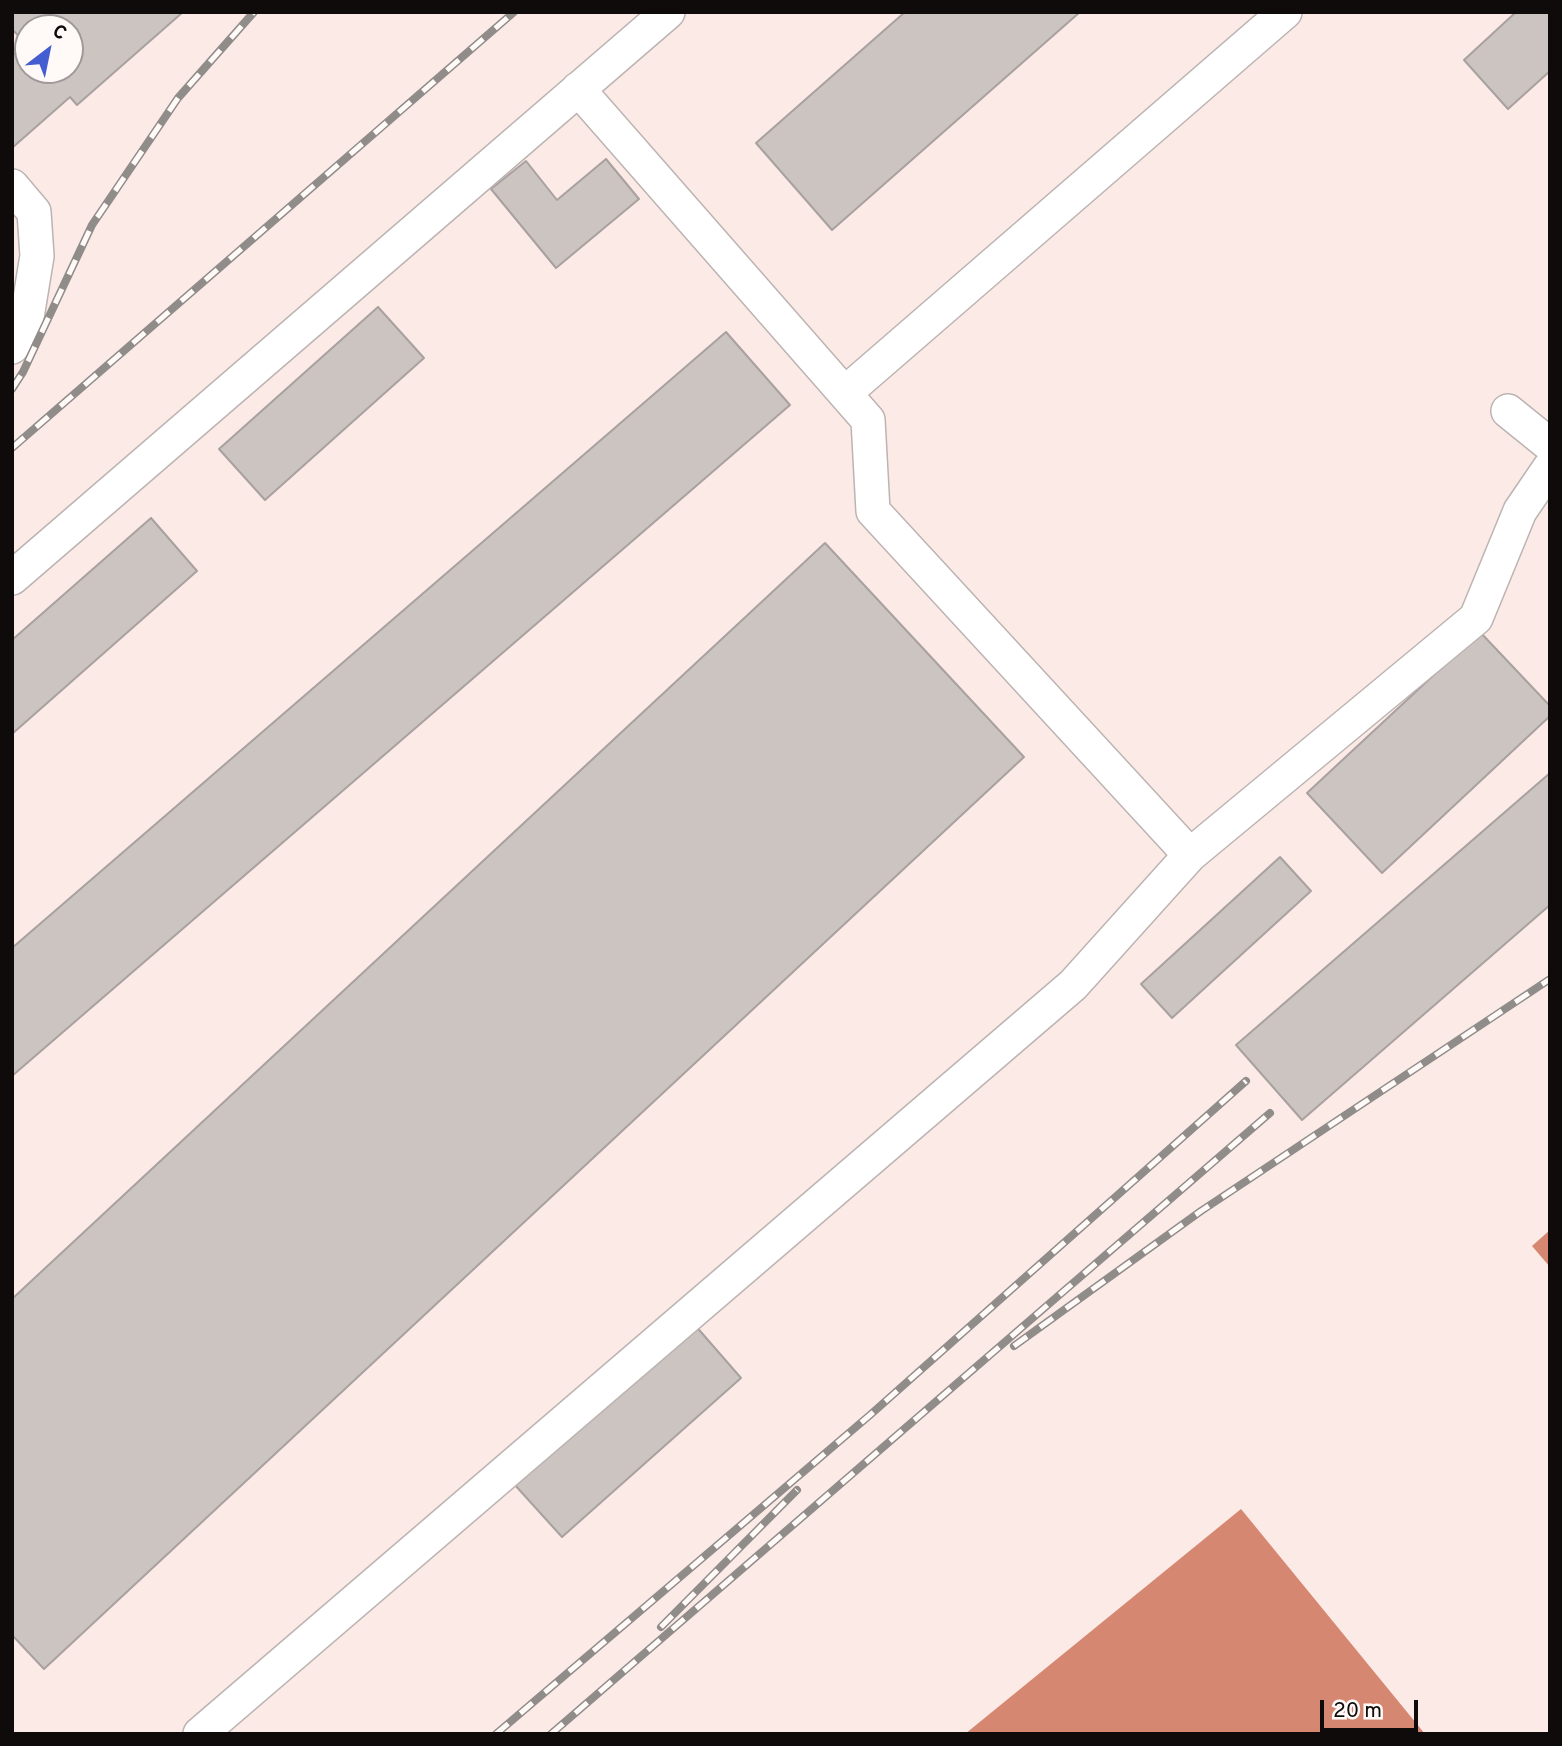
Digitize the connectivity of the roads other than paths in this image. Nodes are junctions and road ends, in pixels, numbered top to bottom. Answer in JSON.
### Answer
{"nodes":[{"id":1,"x":668,"y":12,"type":"edge"},
{"id":2,"x":1285,"y":12,"type":"edge"},
{"id":3,"x":579,"y":89,"type":"junction"},
{"id":4,"x":12,"y":186,"type":"edge"},
{"id":5,"x":12,"y":347,"type":"edge"},
{"id":6,"x":845,"y":393,"type":"junction"},
{"id":7,"x":1507,"y":411,"type":"dead end"},
{"id":8,"x":1550,"y":445,"type":"edge"},
{"id":9,"x":1550,"y":467,"type":"edge"},
{"id":10,"x":12,"y":578,"type":"edge"},
{"id":11,"x":1190,"y":855,"type":"junction"},
{"id":12,"x":200,"y":1734,"type":"edge"}],
"edges":[{"from":1,"to":3,"type":"lane"},
{"from":2,"to":6,"type":"lane"},
{"from":3,"to":6,"type":"lane"},
{"from":3,"to":10,"type":"lane"},
{"from":4,"to":5,"type":"lane"},
{"from":6,"to":11,"type":"lane"},
{"from":7,"to":8,"type":"lane"},
{"from":9,"to":11,"type":"lane"},
{"from":11,"to":12,"type":"lane"}]}
